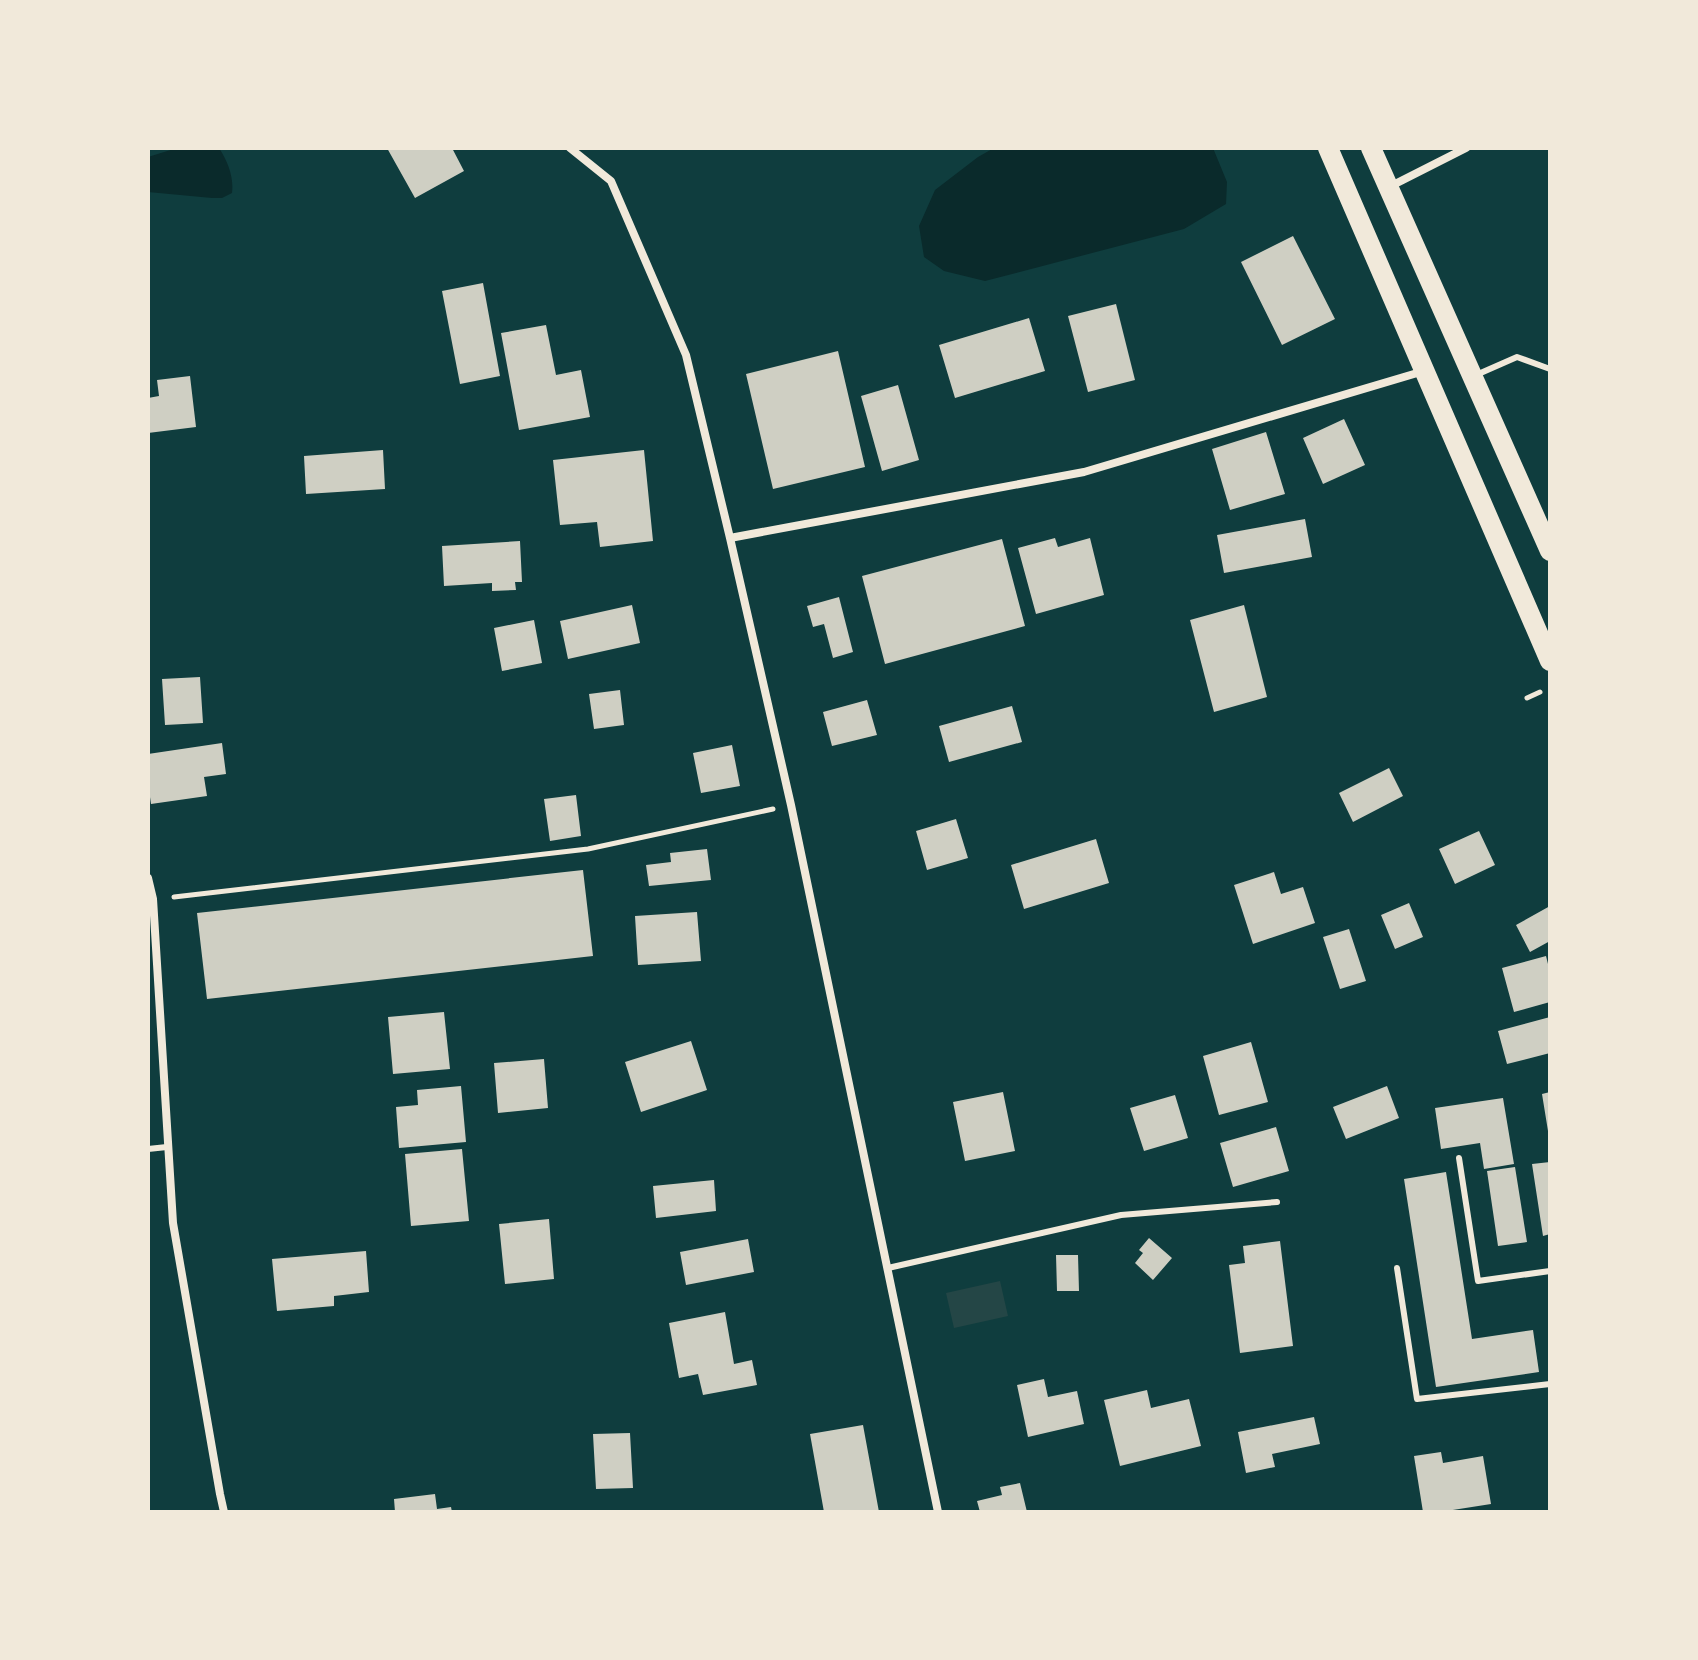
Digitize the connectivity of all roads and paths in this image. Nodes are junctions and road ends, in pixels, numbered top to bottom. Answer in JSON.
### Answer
{"nodes":[{"id":1,"x":570,"y":148,"type":"edge"},
{"id":2,"x":1328,"y":148,"type":"edge"},
{"id":3,"x":1371,"y":148,"type":"edge"},
{"id":4,"x":1466,"y":148,"type":"edge"},
{"id":5,"x":1388,"y":188,"type":"junction"},
{"id":6,"x":1550,"y":369,"type":"edge"},
{"id":7,"x":1424,"y":371,"type":"junction"},
{"id":8,"x":1472,"y":377,"type":"junction"},
{"id":9,"x":730,"y":538,"type":"junction"},
{"id":10,"x":1550,"y":551,"type":"edge"},
{"id":11,"x":1550,"y":661,"type":"edge"},
{"id":12,"x":1540,"y":692,"type":"dead end"},
{"id":13,"x":1527,"y":698,"type":"dead end"},
{"id":14,"x":791,"y":805,"type":"junction"},
{"id":15,"x":148,"y":878,"type":"edge"},
{"id":16,"x":153,"y":899,"type":"junction"},
{"id":17,"x":167,"y":1147,"type":"junction"},
{"id":18,"x":148,"y":1149,"type":"edge"},
{"id":19,"x":1459,"y":1158,"type":"dead end"},
{"id":20,"x":1277,"y":1202,"type":"dead end"},
{"id":21,"x":888,"y":1268,"type":"junction"},
{"id":22,"x":1397,"y":1268,"type":"dead end"},
{"id":23,"x":1550,"y":1271,"type":"edge"},
{"id":24,"x":1550,"y":1384,"type":"edge"},
{"id":25,"x":224,"y":1512,"type":"edge"},
{"id":26,"x":938,"y":1512,"type":"edge"}],
"edges":[{"from":1,"to":9,"type":"street"},
{"from":2,"to":7,"type":"main road"},
{"from":3,"to":5,"type":"main road"},
{"from":4,"to":5,"type":"street"},
{"from":5,"to":8,"type":"main road"},
{"from":6,"to":8,"type":"lane"},
{"from":7,"to":9,"type":"street"},
{"from":7,"to":11,"type":"main road"},
{"from":8,"to":10,"type":"main road"},
{"from":9,"to":14,"type":"street"},
{"from":12,"to":13,"type":"path"},
{"from":14,"to":16,"type":"path"},
{"from":14,"to":21,"type":"street"},
{"from":15,"to":16,"type":"street"},
{"from":16,"to":17,"type":"street"},
{"from":17,"to":18,"type":"lane"},
{"from":17,"to":25,"type":"street"},
{"from":19,"to":23,"type":"lane"},
{"from":20,"to":21,"type":"lane"},
{"from":21,"to":26,"type":"street"},
{"from":22,"to":24,"type":"lane"}]}
